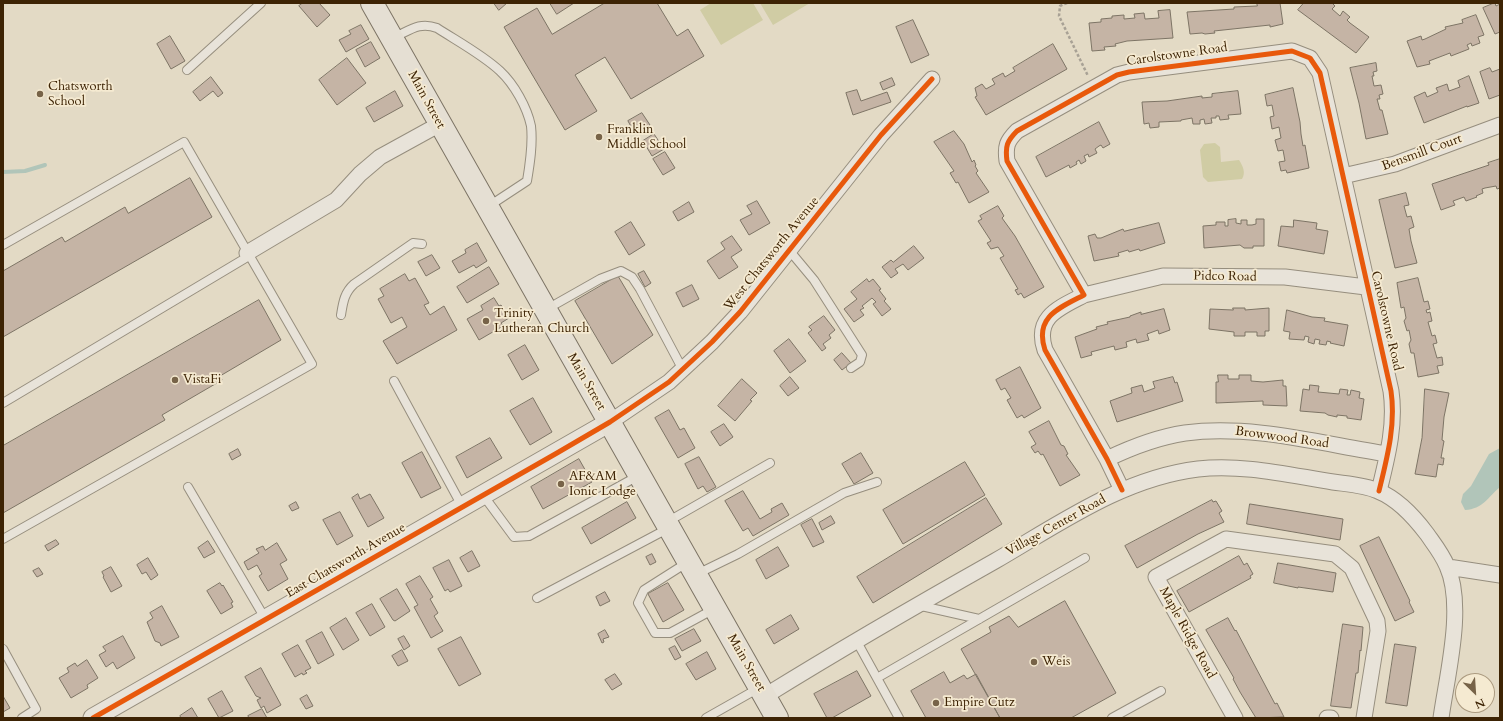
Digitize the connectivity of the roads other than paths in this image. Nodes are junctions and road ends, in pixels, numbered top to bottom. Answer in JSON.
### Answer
{"nodes":[{"id":1,"x":262,"y":3,"type":"edge"},
{"id":2,"x":372,"y":3,"type":"edge"},
{"id":3,"x":392,"y":39,"type":"junction"},
{"id":4,"x":187,"y":70,"type":"dead end"},
{"id":5,"x":932,"y":79,"type":"dead end"},
{"id":6,"x":440,"y":124,"type":"junction"},
{"id":7,"x":1500,"y":125,"type":"edge"},
{"id":8,"x":1343,"y":176,"type":"junction"},
{"id":9,"x":487,"y":207,"type":"junction"},
{"id":10,"x":422,"y":244,"type":"dead end"},
{"id":11,"x":3,"y":245,"type":"edge"},
{"id":12,"x":789,"y":250,"type":"junction"},
{"id":13,"x":248,"y":254,"type":"junction"},
{"id":14,"x":1366,"y":287,"type":"junction"},
{"id":15,"x":1084,"y":295,"type":"junction"},
{"id":16,"x":545,"y":310,"type":"junction"},
{"id":17,"x":341,"y":315,"type":"dead end"},
{"id":18,"x":850,"y":368,"type":"dead end"},
{"id":19,"x":683,"y":370,"type":"junction"},
{"id":20,"x":394,"y":382,"type":"dead end"},
{"id":21,"x":3,"y":403,"type":"edge"},
{"id":22,"x":610,"y":422,"type":"junction"},
{"id":23,"x":1388,"y":454,"type":"junction"},
{"id":24,"x":1107,"y":458,"type":"junction"},
{"id":25,"x":770,"y":463,"type":"dead end"},
{"id":26,"x":640,"y":475,"type":"junction"},
{"id":27,"x":877,"y":482,"type":"dead end"},
{"id":28,"x":188,"y":487,"type":"dead end"},
{"id":29,"x":1122,"y":490,"type":"junction"},
{"id":30,"x":1379,"y":491,"type":"junction"},
{"id":31,"x":483,"y":495,"type":"junction"},
{"id":32,"x":463,"y":507,"type":"junction"},
{"id":33,"x":668,"y":525,"type":"junction"},
{"id":34,"x":3,"y":539,"type":"edge"},
{"id":35,"x":1085,"y":558,"type":"dead end"},
{"id":36,"x":1448,"y":567,"type":"junction"},
{"id":37,"x":692,"y":568,"type":"junction"},
{"id":38,"x":1500,"y":575,"type":"edge"},
{"id":39,"x":537,"y":598,"type":"dead end"},
{"id":40,"x":916,"y":605,"type":"junction"},
{"id":41,"x":715,"y":608,"type":"junction"},
{"id":42,"x":979,"y":619,"type":"junction"},
{"id":43,"x":266,"y":620,"type":"junction"},
{"id":44,"x":856,"y":640,"type":"junction"},
{"id":45,"x":3,"y":649,"type":"edge"},
{"id":46,"x":877,"y":678,"type":"junction"},
{"id":47,"x":1160,"y":691,"type":"dead end"},
{"id":48,"x":762,"y":692,"type":"junction"},
{"id":49,"x":22,"y":718,"type":"edge"},
{"id":50,"x":93,"y":718,"type":"edge"},
{"id":51,"x":706,"y":718,"type":"edge"},
{"id":52,"x":777,"y":718,"type":"edge"},
{"id":53,"x":899,"y":718,"type":"edge"},
{"id":54,"x":1112,"y":718,"type":"edge"},
{"id":55,"x":1235,"y":718,"type":"edge"},
{"id":56,"x":1327,"y":718,"type":"edge"},
{"id":57,"x":1331,"y":718,"type":"edge"},
{"id":58,"x":1364,"y":718,"type":"edge"},
{"id":59,"x":1441,"y":718,"type":"edge"}],
"edges":[{"from":1,"to":4,"type":"lane"},
{"from":2,"to":3,"type":"main road","name":"Main Street"},
{"from":3,"to":6,"type":"main road","name":"Main Street"},
{"from":3,"to":9,"type":"lane"},
{"from":5,"to":12,"type":"street","name":"West Chatsworth Avenue"},
{"from":6,"to":9,"type":"main road","name":"Main Street"},
{"from":6,"to":13,"type":"street"},
{"from":7,"to":8,"type":"street","name":"Bensmill Court"},
{"from":8,"to":14,"type":"street","name":"Carolstowne Road"},
{"from":8,"to":15,"type":"street","name":"Carolstowne Road"},
{"from":9,"to":16,"type":"main road","name":"Main Street"},
{"from":10,"to":17,"type":"lane"},
{"from":11,"to":13,"type":"lane"},
{"from":12,"to":18,"type":"lane"},
{"from":12,"to":19,"type":"street","name":"West Chatsworth Avenue"},
{"from":13,"to":21,"type":"lane"},
{"from":13,"to":34,"type":"lane"},
{"from":14,"to":15,"type":"street","name":"Pidco Road"},
{"from":14,"to":23,"type":"street","name":"Carolstowne Road"},
{"from":15,"to":24,"type":"street"},
{"from":16,"to":19,"type":"lane"},
{"from":16,"to":22,"type":"main road","name":"Main Street"},
{"from":19,"to":22,"type":"street","name":"West Chatsworth Avenue"},
{"from":20,"to":32,"type":"lane"},
{"from":22,"to":26,"type":"main road","name":"Main Street"},
{"from":22,"to":31,"type":"street","name":"East Chatsworth Avenue"},
{"from":23,"to":24,"type":"street","name":"Browwood Road"},
{"from":23,"to":30,"type":"street","name":"Carolstowne Road"},
{"from":24,"to":29,"type":"street"},
{"from":25,"to":33,"type":"lane"},
{"from":26,"to":31,"type":"lane"},
{"from":26,"to":33,"type":"main road","name":"Main Street"},
{"from":27,"to":37,"type":"lane"},
{"from":28,"to":43,"type":"lane"},
{"from":29,"to":30,"type":"street","name":"Village Center Road"},
{"from":29,"to":40,"type":"street","name":"Village Center Road"},
{"from":30,"to":36,"type":"street"},
{"from":31,"to":32,"type":"street","name":"East Chatsworth Avenue"},
{"from":32,"to":43,"type":"street","name":"East Chatsworth Avenue"},
{"from":33,"to":37,"type":"main road","name":"Main Street"},
{"from":33,"to":39,"type":"lane"},
{"from":35,"to":42,"type":"lane"},
{"from":36,"to":38,"type":"street"},
{"from":36,"to":59,"type":"street"},
{"from":37,"to":41,"type":"main road","name":"Main Street"},
{"from":37,"to":41,"type":"lane"},
{"from":40,"to":42,"type":"lane"},
{"from":40,"to":44,"type":"street","name":"Village Center Road"},
{"from":41,"to":48,"type":"main road","name":"Main Street"},
{"from":42,"to":46,"type":"lane"},
{"from":43,"to":50,"type":"street","name":"East Chatsworth Avenue"},
{"from":44,"to":46,"type":"lane"},
{"from":44,"to":48,"type":"street","name":"Village Center Road"},
{"from":45,"to":49,"type":"lane"},
{"from":46,"to":53,"type":"lane"},
{"from":47,"to":54,"type":"lane"},
{"from":48,"to":51,"type":"lane"},
{"from":48,"to":52,"type":"main road","name":"Main Street"},
{"from":55,"to":58,"type":"street","name":"Maple Ridge Road"},
{"from":56,"to":57,"type":"street"}]}
